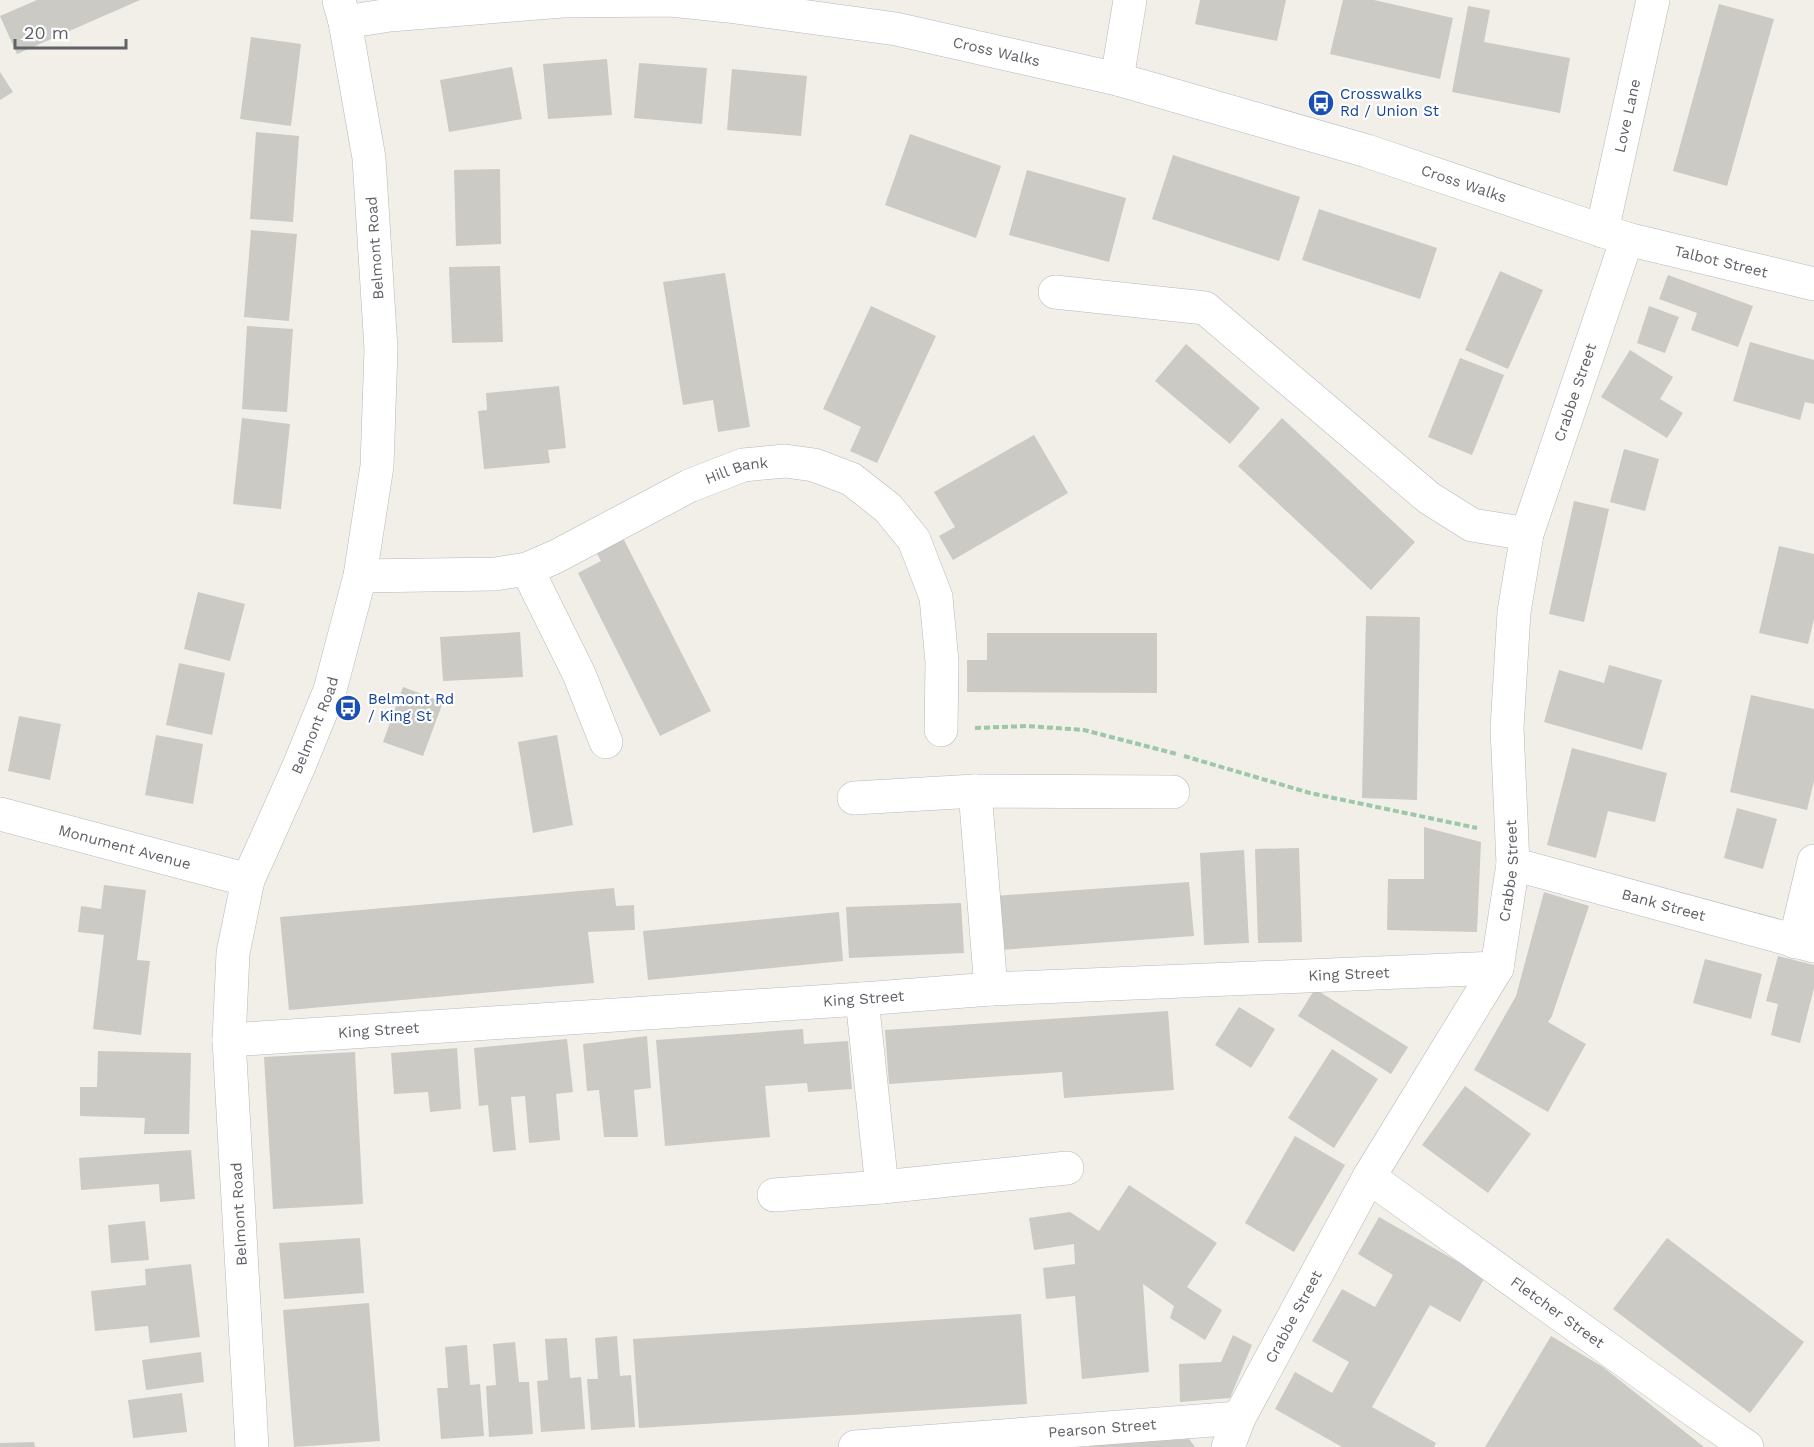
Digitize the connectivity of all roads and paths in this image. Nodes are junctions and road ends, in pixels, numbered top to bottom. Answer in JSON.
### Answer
{"nodes":[{"id":1,"x":671,"y":0,"type":"edge"},
{"id":2,"x":1130,"y":0,"type":"edge"},
{"id":3,"x":1653,"y":0,"type":"edge"},
{"id":4,"x":342,"y":11,"type":"edge"},
{"id":5,"x":1117,"y":79,"type":"junction"},
{"id":6,"x":1614,"y":235,"type":"junction"},
{"id":7,"x":1814,"y":284,"type":"edge"},
{"id":8,"x":1055,"y":292,"type":"dead end"},
{"id":9,"x":1527,"y":534,"type":"junction"},
{"id":10,"x":527,"y":569,"type":"junction"},
{"id":11,"x":360,"y":576,"type":"junction"},
{"id":12,"x":941,"y":730,"type":"joint"},
{"id":13,"x":606,"y":742,"type":"dead end"},
{"id":14,"x":975,"y":791,"type":"junction"},
{"id":15,"x":1173,"y":792,"type":"dead end"},
{"id":16,"x":854,"y":798,"type":"dead end"},
{"id":17,"x":0,"y":814,"type":"edge"},
{"id":18,"x":1512,"y":854,"type":"junction"},
{"id":19,"x":1814,"y":861,"type":"edge"},
{"id":20,"x":248,"y":880,"type":"junction"},
{"id":21,"x":1805,"y":944,"type":"edge"},
{"id":22,"x":1497,"y":968,"type":"junction"},
{"id":23,"x":991,"y":988,"type":"junction"},
{"id":24,"x":862,"y":999,"type":"junction"},
{"id":25,"x":229,"y":1040,"type":"junction"},
{"id":26,"x":1067,"y":1168,"type":"dead end"},
{"id":27,"x":1369,"y":1178,"type":"junction"},
{"id":28,"x":882,"y":1187,"type":"junction"},
{"id":29,"x":774,"y":1195,"type":"dead end"},
{"id":30,"x":1234,"y":1432,"type":"edge"},
{"id":31,"x":252,"y":1447,"type":"edge"},
{"id":32,"x":855,"y":1447,"type":"edge"},
{"id":33,"x":1747,"y":1447,"type":"edge"}],
"edges":[{"from":1,"to":4,"type":"street","name":"Cross Walks"},
{"from":1,"to":5,"type":"street","name":"Cross Walks"},
{"from":2,"to":5,"type":"street"},
{"from":3,"to":6,"type":"street","name":"Love Lane"},
{"from":4,"to":11,"type":"street","name":"Belmont Road"},
{"from":5,"to":6,"type":"street","name":"Cross Walks"},
{"from":6,"to":7,"type":"street","name":"Talbot Street"},
{"from":6,"to":9,"type":"street","name":"Crabbe Street"},
{"from":8,"to":9,"type":"street"},
{"from":9,"to":18,"type":"street","name":"Crabbe Street"},
{"from":10,"to":11,"type":"street","name":"Hill Bank"},
{"from":10,"to":12,"type":"street","name":"Hill Bank"},
{"from":10,"to":13,"type":"street"},
{"from":11,"to":20,"type":"street","name":"Belmont Road"},
{"from":12,"to":18,"type":"path"},
{"from":14,"to":15,"type":"street"},
{"from":14,"to":16,"type":"street"},
{"from":14,"to":23,"type":"street"},
{"from":17,"to":20,"type":"street","name":"Monument Avenue"},
{"from":18,"to":21,"type":"street","name":"Bank Street"},
{"from":18,"to":22,"type":"street","name":"Crabbe Street"},
{"from":19,"to":21,"type":"street"},
{"from":20,"to":25,"type":"street","name":"Belmont Road"},
{"from":22,"to":23,"type":"street","name":"King Street"},
{"from":22,"to":27,"type":"street","name":"Crabbe Street"},
{"from":23,"to":24,"type":"street","name":"King Street"},
{"from":24,"to":25,"type":"street","name":"King Street"},
{"from":24,"to":28,"type":"street"},
{"from":25,"to":31,"type":"street","name":"Belmont Road"},
{"from":26,"to":28,"type":"street"},
{"from":27,"to":30,"type":"street","name":"Crabbe Street"},
{"from":27,"to":33,"type":"street","name":"Fletcher Street"},
{"from":28,"to":29,"type":"street"},
{"from":30,"to":32,"type":"street","name":"Pearson Street"}]}
